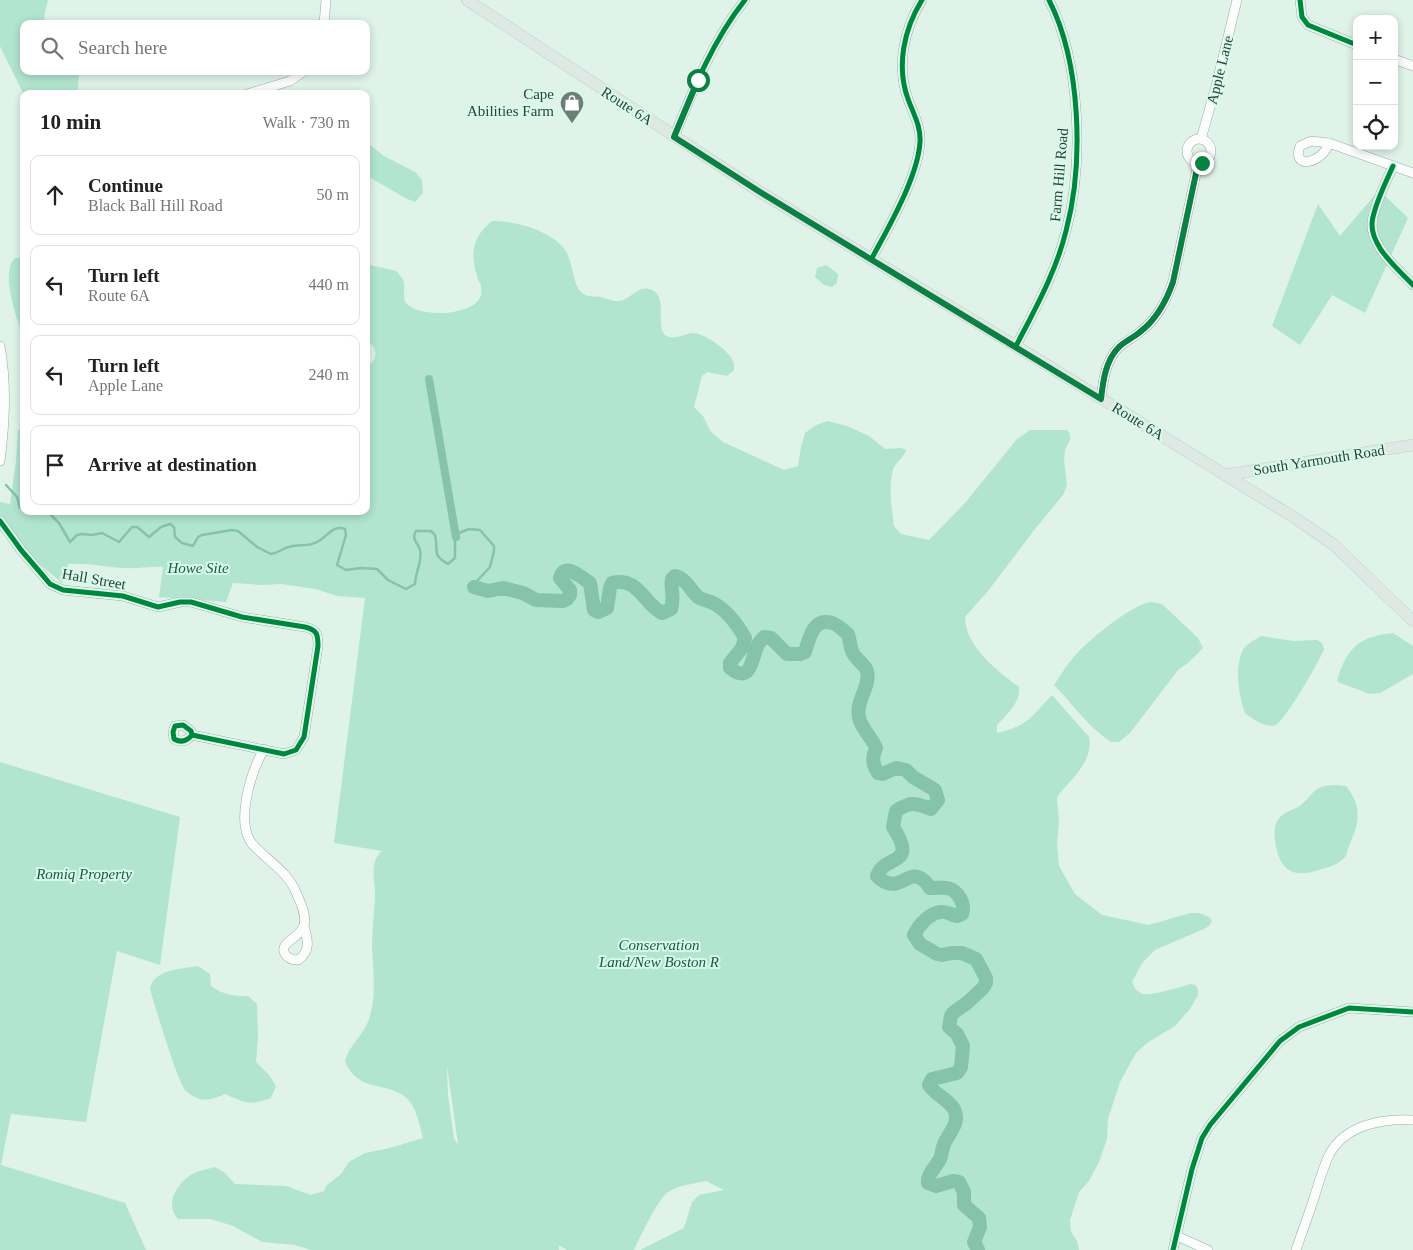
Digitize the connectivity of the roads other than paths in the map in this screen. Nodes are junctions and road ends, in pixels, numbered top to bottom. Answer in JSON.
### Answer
{"nodes":[{"id":1,"x":326,"y":0,"type":"edge"},
{"id":2,"x":467,"y":0,"type":"edge"},
{"id":3,"x":745,"y":0,"type":"edge"},
{"id":4,"x":922,"y":0,"type":"edge"},
{"id":5,"x":1049,"y":0,"type":"edge"},
{"id":6,"x":1237,"y":0,"type":"edge"},
{"id":7,"x":1300,"y":0,"type":"edge"},
{"id":8,"x":324,"y":20,"type":"edge"},
{"id":9,"x":1353,"y":43,"type":"edge"},
{"id":10,"x":1397,"y":60,"type":"edge"},
{"id":11,"x":1413,"y":66,"type":"edge"},
{"id":12,"x":298,"y":75,"type":"edge"},
{"id":13,"x":260,"y":90,"type":"edge"},
{"id":14,"x":674,"y":137,"type":"junction"},
{"id":15,"x":1201,"y":139,"type":"junction"},
{"id":16,"x":1329,"y":143,"type":"dead end"},
{"id":17,"x":1198,"y":164,"type":"junction"},
{"id":18,"x":1393,"y":166,"type":"junction"},
{"id":19,"x":1413,"y":173,"type":"edge"},
{"id":20,"x":872,"y":258,"type":"junction"},
{"id":21,"x":1413,"y":285,"type":"edge"},
{"id":22,"x":0,"y":346,"type":"edge"},
{"id":23,"x":1016,"y":346,"type":"junction"},
{"id":24,"x":1,"y":359,"type":"edge"},
{"id":25,"x":1101,"y":399,"type":"junction"},
{"id":26,"x":1413,"y":445,"type":"edge"},
{"id":27,"x":0,"y":461,"type":"edge"},
{"id":28,"x":1225,"y":475,"type":"junction"},
{"id":29,"x":0,"y":521,"type":"edge"},
{"id":30,"x":1413,"y":621,"type":"edge"},
{"id":31,"x":192,"y":735,"type":"dead end"},
{"id":32,"x":264,"y":749,"type":"junction"},
{"id":33,"x":304,"y":926,"type":"dead end"},
{"id":34,"x":1413,"y":1012,"type":"edge"},
{"id":35,"x":1413,"y":1120,"type":"edge"},
{"id":36,"x":1176,"y":1236,"type":"junction"},
{"id":37,"x":1173,"y":1250,"type":"edge"},
{"id":38,"x":1208,"y":1250,"type":"edge"},
{"id":39,"x":1296,"y":1250,"type":"edge"}],
"edges":[{"from":1,"to":8,"type":"street"},
{"from":2,"to":14,"type":"main road","name":"Route 6A"},
{"from":3,"to":14,"type":"street"},
{"from":4,"to":20,"type":"street"},
{"from":5,"to":23,"type":"street","name":"Farm Hill Road"},
{"from":6,"to":15,"type":"street","name":"Apple Lane"},
{"from":7,"to":9,"type":"street"},
{"from":10,"to":11,"type":"street"},
{"from":12,"to":13,"type":"street"},
{"from":14,"to":20,"type":"main road","name":"Route 6A"},
{"from":15,"to":17,"type":"street"},
{"from":15,"to":17,"type":"street","name":"Apple Lane"},
{"from":16,"to":18,"type":"street"},
{"from":17,"to":25,"type":"street"},
{"from":18,"to":19,"type":"street"},
{"from":18,"to":21,"type":"street"},
{"from":20,"to":23,"type":"main road","name":"Route 6A"},
{"from":22,"to":24,"type":"street"},
{"from":23,"to":25,"type":"main road","name":"Route 6A"},
{"from":24,"to":27,"type":"street"},
{"from":25,"to":28,"type":"main road","name":"Route 6A"},
{"from":26,"to":28,"type":"main road","name":"South Yarmouth Road"},
{"from":28,"to":30,"type":"main road","name":"Route 6A"},
{"from":29,"to":32,"type":"street","name":"Hall Street"},
{"from":31,"to":32,"type":"street"},
{"from":32,"to":33,"type":"street"},
{"from":34,"to":36,"type":"street"},
{"from":35,"to":39,"type":"street"},
{"from":36,"to":37,"type":"street"},
{"from":36,"to":38,"type":"street"}]}
